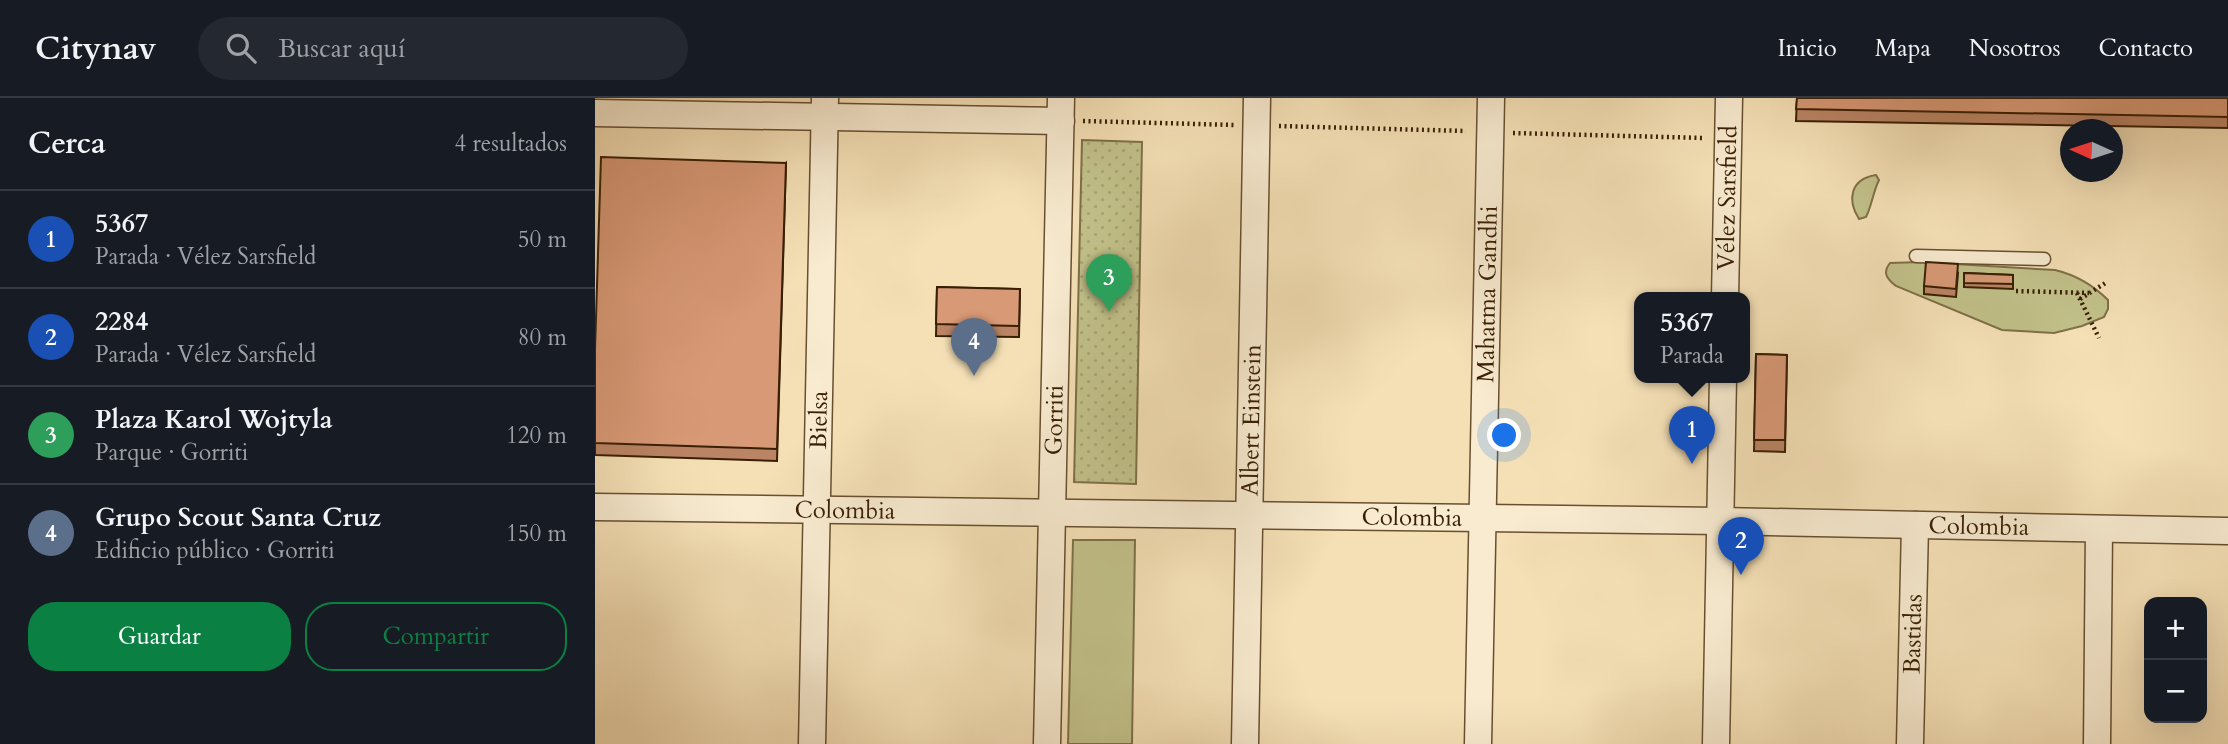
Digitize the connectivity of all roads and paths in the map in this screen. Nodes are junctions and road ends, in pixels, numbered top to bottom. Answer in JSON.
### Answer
{"nodes":[{"id":1,"x":1257,"y":98,"type":"edge"},
{"id":2,"x":1491,"y":98,"type":"edge"},
{"id":3,"x":1729,"y":98,"type":"edge"},
{"id":4,"x":824,"y":107,"type":"edge"},
{"id":5,"x":1061,"y":109,"type":"edge"},
{"id":6,"x":595,"y":113,"type":"edge"},
{"id":7,"x":1256,"y":126,"type":"junction"},
{"id":8,"x":1916,"y":256,"type":"dead end"},
{"id":9,"x":2044,"y":259,"type":"dead end"},
{"id":10,"x":2107,"y":282,"type":"dead end"},
{"id":11,"x":1725,"y":292,"type":"edge"},
{"id":12,"x":2016,"y":292,"type":"dead end"},
{"id":13,"x":2077,"y":293,"type":"junction"},
{"id":14,"x":2089,"y":293,"type":"junction"},
{"id":15,"x":2080,"y":299,"type":"junction"},
{"id":16,"x":2099,"y":338,"type":"dead end"},
{"id":17,"x":1723,"y":383,"type":"edge"},
{"id":18,"x":595,"y":507,"type":"edge"},
{"id":19,"x":817,"y":510,"type":"junction"},
{"id":20,"x":1052,"y":513,"type":"junction"},
{"id":21,"x":1249,"y":515,"type":"junction"},
{"id":22,"x":1483,"y":518,"type":"junction"},
{"id":23,"x":1721,"y":521,"type":"junction"},
{"id":24,"x":1915,"y":525,"type":"junction"},
{"id":25,"x":2099,"y":529,"type":"junction"},
{"id":26,"x":2228,"y":531,"type":"edge"},
{"id":27,"x":813,"y":744,"type":"edge"},
{"id":28,"x":1047,"y":744,"type":"edge"},
{"id":29,"x":1245,"y":744,"type":"edge"},
{"id":30,"x":1478,"y":744,"type":"edge"},
{"id":31,"x":1716,"y":744,"type":"edge"},
{"id":32,"x":1910,"y":744,"type":"edge"},
{"id":33,"x":2097,"y":744,"type":"edge"}],
"edges":[{"from":1,"to":7,"type":"street","name":"Albert Einstein"},
{"from":2,"to":22,"type":"street","name":"Mahatma Gandhi"},
{"from":3,"to":11,"type":"street","name":"Vélez Sarsfield"},
{"from":4,"to":5,"type":"street"},
{"from":4,"to":6,"type":"street"},
{"from":4,"to":19,"type":"street","name":"Bielsa"},
{"from":5,"to":7,"type":"path"},
{"from":5,"to":20,"type":"street","name":"Gorriti"},
{"from":7,"to":21,"type":"street","name":"Albert Einstein"},
{"from":8,"to":9,"type":"lane"},
{"from":10,"to":14,"type":"path"},
{"from":12,"to":13,"type":"path"},
{"from":13,"to":14,"type":"path"},
{"from":13,"to":15,"type":"path"},
{"from":14,"to":15,"type":"path"},
{"from":15,"to":16,"type":"path"},
{"from":17,"to":23,"type":"street"},
{"from":18,"to":19,"type":"street","name":"Colombia"},
{"from":19,"to":20,"type":"street","name":"Colombia"},
{"from":19,"to":27,"type":"street","name":"Bielsa"},
{"from":20,"to":21,"type":"street","name":"Colombia"},
{"from":20,"to":28,"type":"street","name":"Gorriti"},
{"from":21,"to":22,"type":"street","name":"Colombia"},
{"from":21,"to":29,"type":"street","name":"Albert Einstein"},
{"from":22,"to":23,"type":"street","name":"Colombia"},
{"from":22,"to":30,"type":"street","name":"Mahatma Gandhi"},
{"from":23,"to":24,"type":"street","name":"Colombia"},
{"from":23,"to":31,"type":"street"},
{"from":24,"to":25,"type":"street","name":"Colombia"},
{"from":24,"to":32,"type":"street","name":"Bastidas"},
{"from":25,"to":26,"type":"street","name":"Colombia"},
{"from":25,"to":33,"type":"street"}]}
